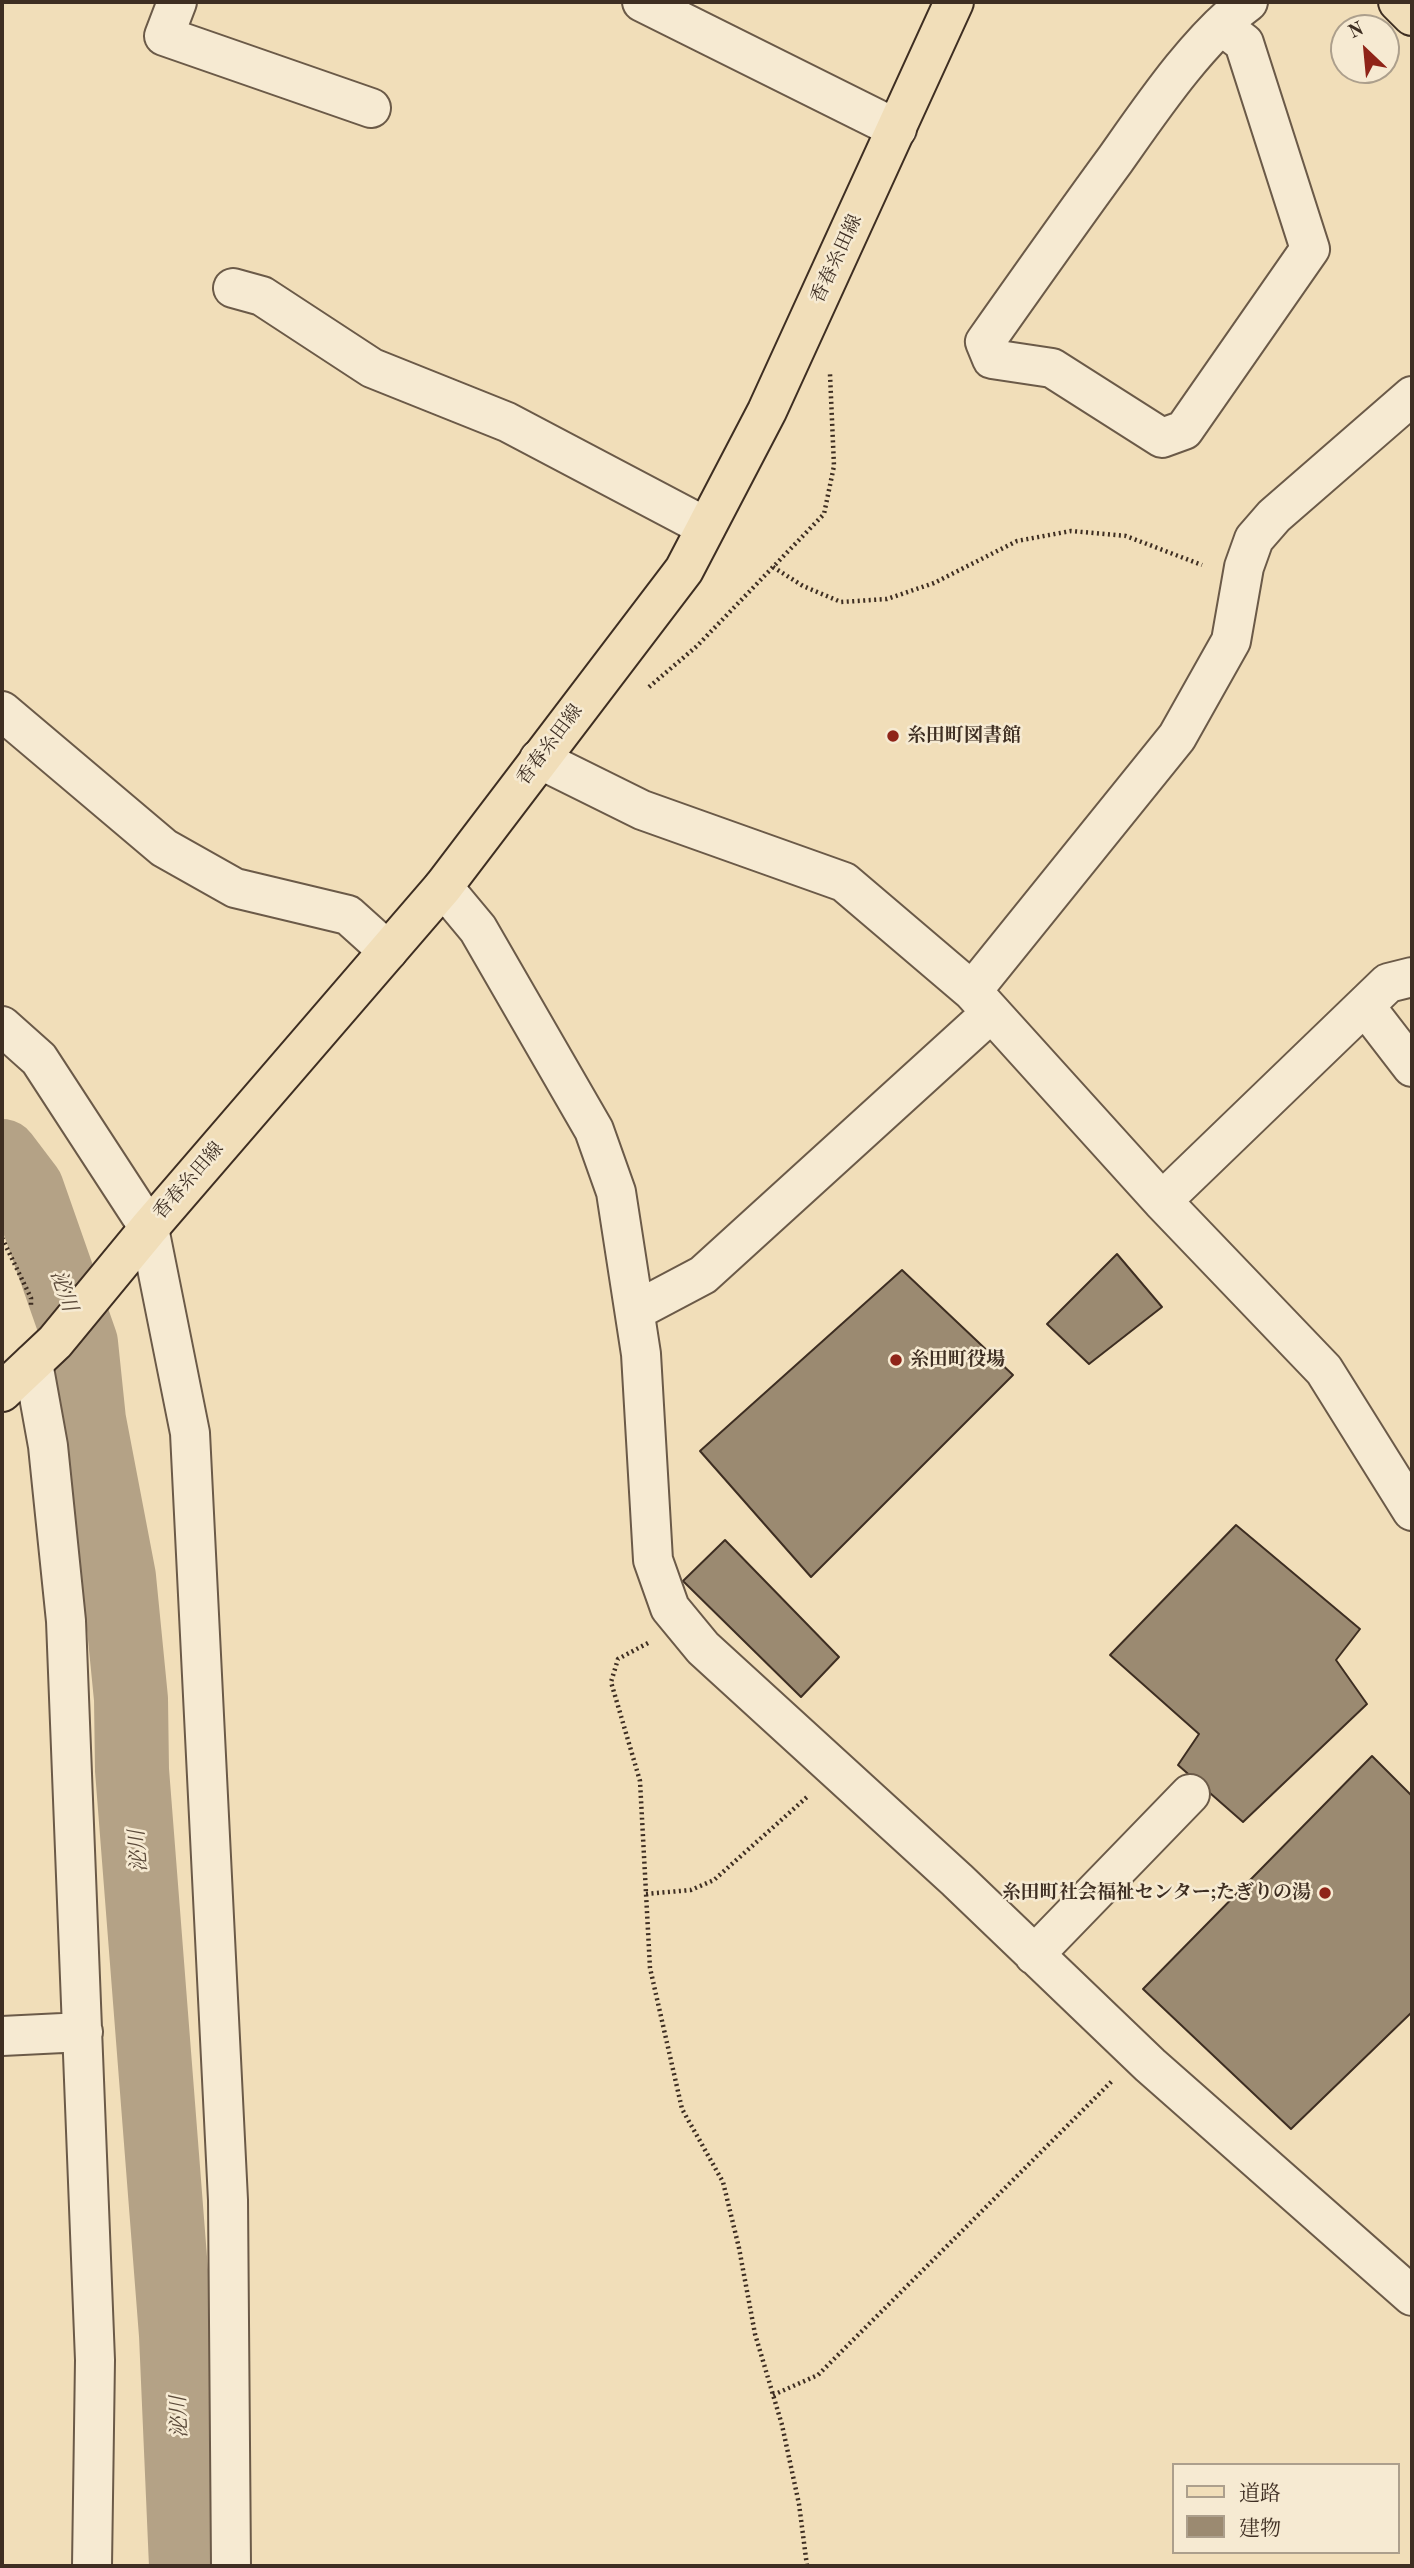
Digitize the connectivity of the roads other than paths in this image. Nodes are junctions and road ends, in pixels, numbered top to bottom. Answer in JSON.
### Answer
{"nodes":[{"id":1,"x":177,"y":2,"type":"edge"},
{"id":2,"x":642,"y":2,"type":"edge"},
{"id":3,"x":954,"y":2,"type":"edge"},
{"id":4,"x":1398,"y":2,"type":"edge"},
{"id":5,"x":1235,"y":14,"type":"edge"},
{"id":6,"x":1412,"y":16,"type":"edge"},
{"id":7,"x":371,"y":108,"type":"dead end"},
{"id":8,"x":897,"y":129,"type":"junction"},
{"id":9,"x":233,"y":288,"type":"dead end"},
{"id":10,"x":1412,"y":396,"type":"edge"},
{"id":11,"x":706,"y":527,"type":"junction"},
{"id":12,"x":2,"y":711,"type":"edge"},
{"id":13,"x":538,"y":759,"type":"junction"},
{"id":14,"x":443,"y":887,"type":"junction"},
{"id":15,"x":388,"y":951,"type":"junction"},
{"id":16,"x":1412,"y":977,"type":"edge"},
{"id":17,"x":981,"y":1002,"type":"junction"},
{"id":18,"x":1365,"y":1006,"type":"junction"},
{"id":19,"x":2,"y":1026,"type":"edge"},
{"id":20,"x":1412,"y":1067,"type":"edge"},
{"id":21,"x":1162,"y":1201,"type":"junction"},
{"id":22,"x":149,"y":1228,"type":"junction"},
{"id":23,"x":635,"y":1311,"type":"junction"},
{"id":24,"x":44,"y":1353,"type":"junction"},
{"id":25,"x":2,"y":1392,"type":"edge"},
{"id":26,"x":1412,"y":1511,"type":"edge"},
{"id":27,"x":1190,"y":1794,"type":"dead end"},
{"id":28,"x":1034,"y":1955,"type":"junction"},
{"id":29,"x":83,"y":2032,"type":"junction"},
{"id":30,"x":2,"y":2036,"type":"edge"},
{"id":31,"x":1412,"y":2295,"type":"edge"},
{"id":32,"x":92,"y":2566,"type":"edge"},
{"id":33,"x":231,"y":2566,"type":"edge"}],
"edges":[{"from":1,"to":7,"type":"street"},
{"from":2,"to":8,"type":"street"},
{"from":3,"to":8,"type":"main road","name":"香春糸田線"},
{"from":4,"to":6,"type":"main road"},
{"from":5,"to":5,"type":"street"},
{"from":8,"to":11,"type":"main road","name":"香春糸田線"},
{"from":9,"to":11,"type":"street"},
{"from":10,"to":17,"type":"street"},
{"from":11,"to":13,"type":"main road","name":"香春糸田線"},
{"from":12,"to":15,"type":"street"},
{"from":13,"to":14,"type":"main road","name":"香春糸田線"},
{"from":13,"to":17,"type":"street"},
{"from":14,"to":15,"type":"main road","name":"香春糸田線"},
{"from":14,"to":23,"type":"street"},
{"from":15,"to":22,"type":"main road","name":"香春糸田線"},
{"from":16,"to":18,"type":"street"},
{"from":17,"to":21,"type":"street"},
{"from":17,"to":23,"type":"street"},
{"from":18,"to":20,"type":"street"},
{"from":18,"to":21,"type":"street"},
{"from":19,"to":22,"type":"street"},
{"from":21,"to":26,"type":"street"},
{"from":22,"to":24,"type":"main road","name":"香春糸田線"},
{"from":22,"to":33,"type":"street"},
{"from":23,"to":28,"type":"street"},
{"from":24,"to":25,"type":"main road","name":"香春糸田線"},
{"from":24,"to":29,"type":"street"},
{"from":27,"to":28,"type":"street"},
{"from":28,"to":31,"type":"street"},
{"from":29,"to":30,"type":"street"},
{"from":29,"to":32,"type":"street"}]}
